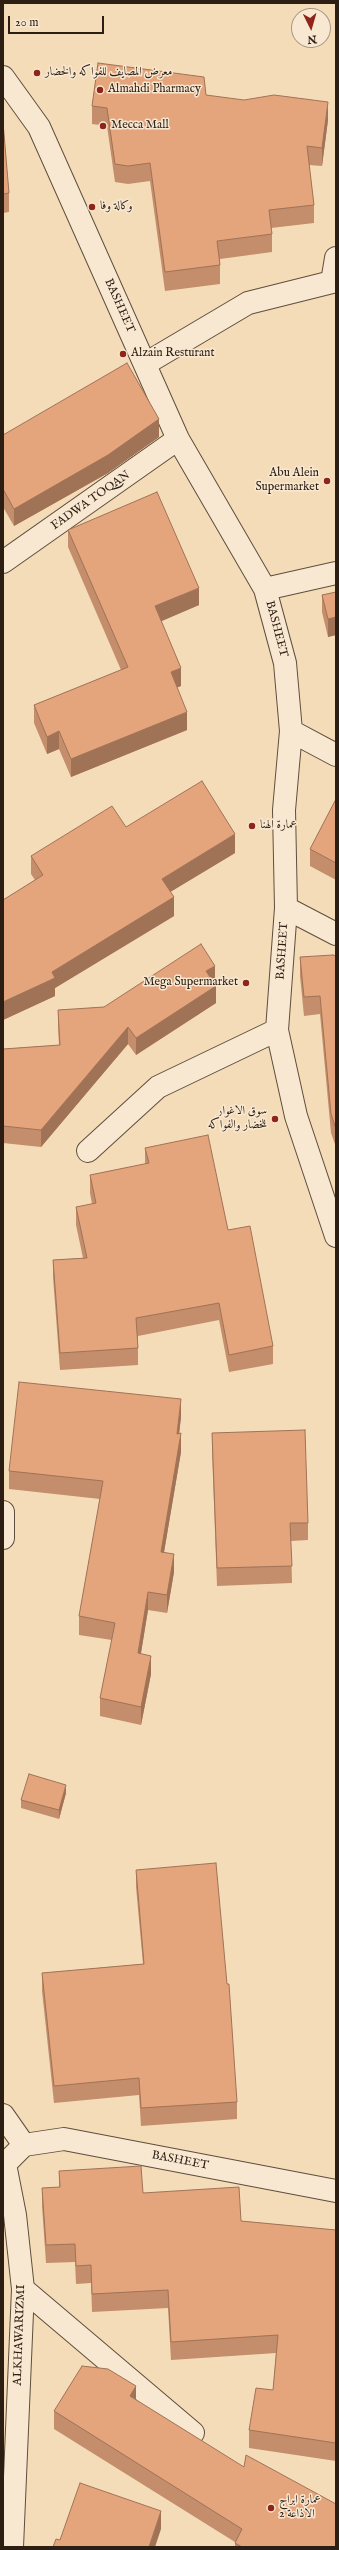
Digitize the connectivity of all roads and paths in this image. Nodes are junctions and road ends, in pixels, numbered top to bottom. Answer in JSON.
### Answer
{"nodes":[{"id":1,"x":3,"y":77,"type":"edge"},
{"id":2,"x":336,"y":258,"type":"edge"},
{"id":3,"x":334,"y":281,"type":"edge"},
{"id":4,"x":145,"y":364,"type":"junction"},
{"id":5,"x":178,"y":439,"type":"junction"},
{"id":6,"x":3,"y":562,"type":"edge"},
{"id":7,"x":336,"y":573,"type":"edge"},
{"id":8,"x":265,"y":589,"type":"junction"},
{"id":9,"x":292,"y":731,"type":"junction"},
{"id":10,"x":336,"y":755,"type":"edge"},
{"id":11,"x":286,"y":908,"type":"junction"},
{"id":12,"x":336,"y":934,"type":"edge"},
{"id":13,"x":277,"y":1030,"type":"junction"},
{"id":14,"x":88,"y":1151,"type":"dead end"},
{"id":15,"x":336,"y":1236,"type":"edge"},
{"id":16,"x":3,"y":1512,"type":"edge"},
{"id":17,"x":3,"y":1538,"type":"edge"},
{"id":18,"x":3,"y":2115,"type":"edge"},
{"id":19,"x":24,"y":2145,"type":"junction"},
{"id":20,"x":336,"y":2191,"type":"edge"},
{"id":21,"x":9,"y":2211,"type":"edge"},
{"id":22,"x":23,"y":2289,"type":"junction"},
{"id":23,"x":193,"y":2433,"type":"edge"},
{"id":24,"x":12,"y":2547,"type":"edge"}],
"edges":[{"from":1,"to":4,"type":"street","name":"BASHEET"},
{"from":2,"to":3,"type":"street"},
{"from":3,"to":4,"type":"street"},
{"from":4,"to":5,"type":"street","name":"BASHEET"},
{"from":5,"to":6,"type":"street","name":"FADWA TOQAN"},
{"from":5,"to":8,"type":"street","name":"BASHEET"},
{"from":7,"to":8,"type":"street"},
{"from":8,"to":9,"type":"street","name":"BASHEET"},
{"from":9,"to":10,"type":"street"},
{"from":9,"to":11,"type":"street","name":"BASHEET"},
{"from":11,"to":12,"type":"street"},
{"from":11,"to":13,"type":"street","name":"BASHEET"},
{"from":13,"to":14,"type":"street"},
{"from":13,"to":15,"type":"street","name":"BASHEET"},
{"from":16,"to":17,"type":"street"},
{"from":18,"to":19,"type":"street"},
{"from":19,"to":20,"type":"street","name":"BASHEET"},
{"from":19,"to":21,"type":"street","name":"ALKHAWARIZMI"},
{"from":21,"to":22,"type":"street","name":"ALKHAWARIZMI"},
{"from":22,"to":23,"type":"street"},
{"from":22,"to":24,"type":"street","name":"ALKHAWARIZMI"}]}
